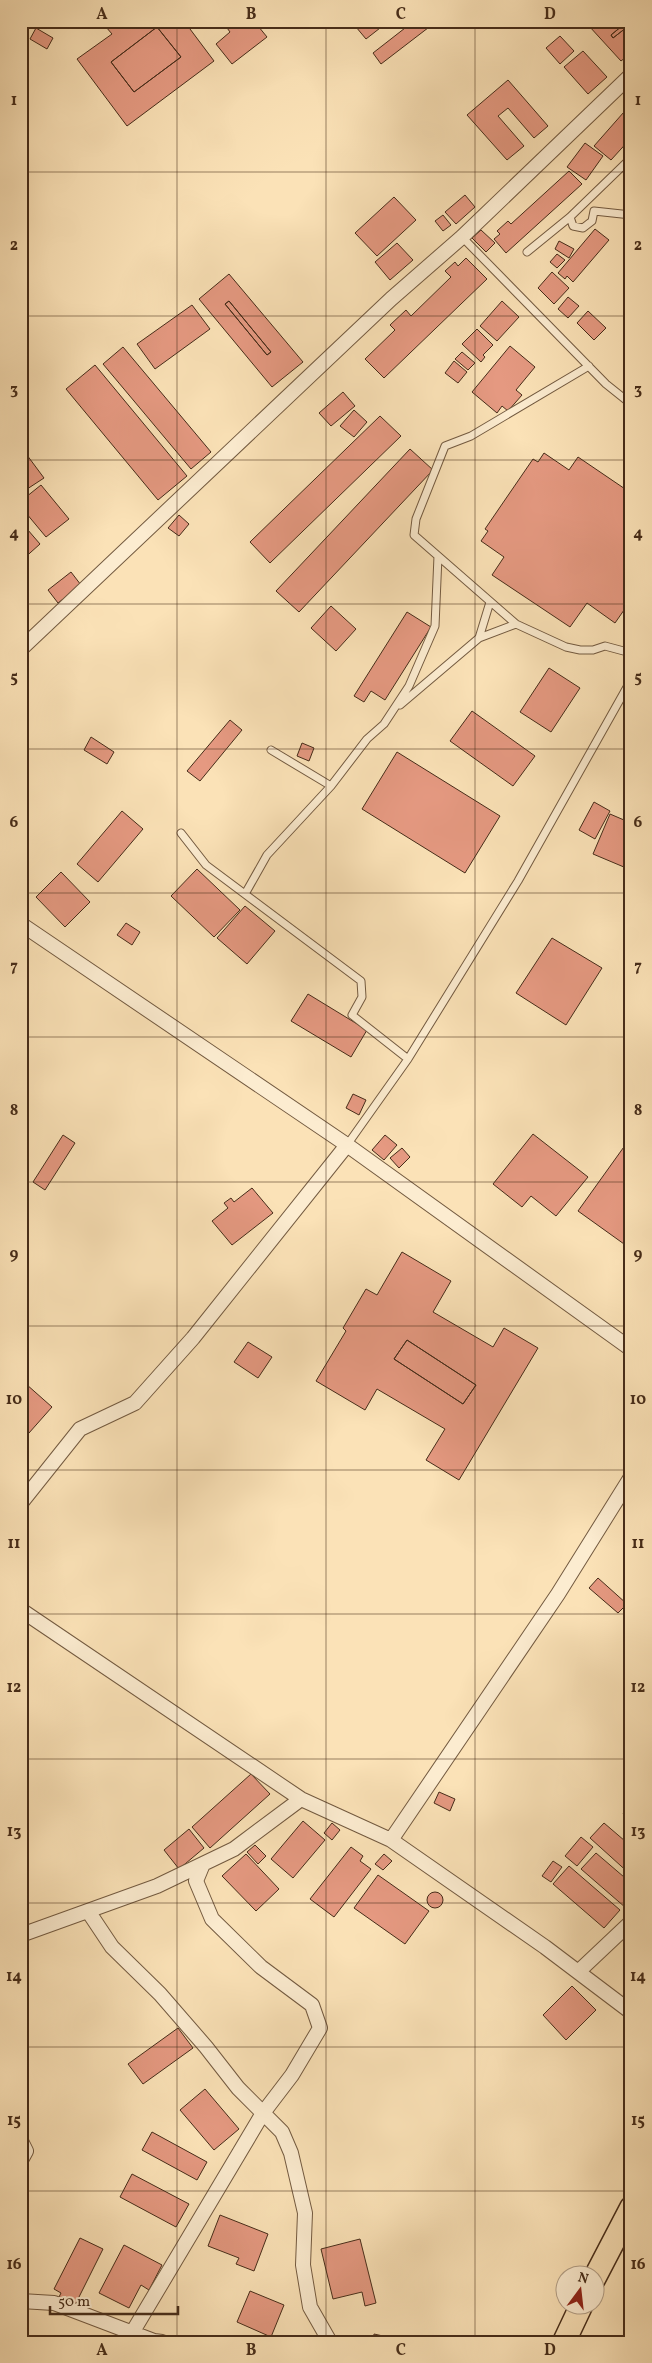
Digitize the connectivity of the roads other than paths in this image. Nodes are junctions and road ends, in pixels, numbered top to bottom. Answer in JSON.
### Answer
{"nodes":[{"id":1,"x":631,"y":75,"type":"edge"},
{"id":2,"x":631,"y":158,"type":"edge"},
{"id":3,"x":631,"y":215,"type":"edge"},
{"id":4,"x":570,"y":217,"type":"junction"},
{"id":5,"x":462,"y":237,"type":"junction"},
{"id":6,"x":527,"y":252,"type":"dead end"},
{"id":7,"x":589,"y":366,"type":"junction"},
{"id":8,"x":631,"y":404,"type":"edge"},
{"id":9,"x":438,"y":556,"type":"junction"},
{"id":10,"x":490,"y":602,"type":"junction"},
{"id":11,"x":516,"y":624,"type":"junction"},
{"id":12,"x":479,"y":638,"type":"junction"},
{"id":13,"x":21,"y":649,"type":"edge"},
{"id":14,"x":631,"y":653,"type":"edge"},
{"id":15,"x":631,"y":680,"type":"edge"},
{"id":16,"x":396,"y":708,"type":"junction"},
{"id":17,"x":271,"y":750,"type":"dead end"},
{"id":18,"x":331,"y":786,"type":"junction"},
{"id":19,"x":181,"y":834,"type":"dead end"},
{"id":20,"x":245,"y":894,"type":"junction"},
{"id":21,"x":21,"y":924,"type":"edge"},
{"id":22,"x":408,"y":1059,"type":"junction"},
{"id":23,"x":347,"y":1145,"type":"junction"},
{"id":24,"x":631,"y":1349,"type":"edge"},
{"id":25,"x":631,"y":1477,"type":"edge"},
{"id":26,"x":21,"y":1503,"type":"edge"},
{"id":27,"x":21,"y":1610,"type":"edge"},
{"id":28,"x":301,"y":1799,"type":"junction"},
{"id":29,"x":391,"y":1840,"type":"junction"},
{"id":30,"x":203,"y":1864,"type":"junction"},
{"id":31,"x":88,"y":1911,"type":"junction"},
{"id":32,"x":631,"y":1922,"type":"edge"},
{"id":33,"x":21,"y":1935,"type":"edge"},
{"id":34,"x":578,"y":1972,"type":"junction"},
{"id":35,"x":631,"y":2012,"type":"edge"},
{"id":36,"x":262,"y":2113,"type":"junction"},
{"id":37,"x":21,"y":2141,"type":"edge"},
{"id":38,"x":21,"y":2160,"type":"edge"},
{"id":39,"x":631,"y":2208,"type":"edge"},
{"id":40,"x":601,"y":2266,"type":"edge"},
{"id":41,"x":21,"y":2301,"type":"edge"},
{"id":42,"x":576,"y":2316,"type":"edge"},
{"id":43,"x":132,"y":2333,"type":"junction"},
{"id":44,"x":162,"y":2342,"type":"edge"},
{"id":45,"x":330,"y":2342,"type":"edge"},
{"id":46,"x":564,"y":2342,"type":"edge"}],
"edges":[{"from":1,"to":5,"type":"street"},
{"from":2,"to":4,"type":"lane"},
{"from":3,"to":4,"type":"lane"},
{"from":4,"to":6,"type":"lane"},
{"from":5,"to":7,"type":"lane"},
{"from":5,"to":13,"type":"street"},
{"from":7,"to":8,"type":"lane"},
{"from":7,"to":9,"type":"lane"},
{"from":9,"to":10,"type":"lane"},
{"from":9,"to":16,"type":"lane"},
{"from":10,"to":11,"type":"lane"},
{"from":10,"to":12,"type":"lane"},
{"from":11,"to":12,"type":"lane"},
{"from":11,"to":14,"type":"lane"},
{"from":12,"to":16,"type":"lane"},
{"from":15,"to":22,"type":"lane"},
{"from":16,"to":18,"type":"lane"},
{"from":17,"to":18,"type":"lane"},
{"from":18,"to":20,"type":"lane"},
{"from":19,"to":20,"type":"lane"},
{"from":20,"to":22,"type":"lane"},
{"from":21,"to":23,"type":"street"},
{"from":22,"to":23,"type":"lane"},
{"from":23,"to":24,"type":"street"},
{"from":23,"to":26,"type":"street"},
{"from":25,"to":29,"type":"street"},
{"from":27,"to":28,"type":"street"},
{"from":28,"to":29,"type":"street"},
{"from":28,"to":30,"type":"street"},
{"from":29,"to":34,"type":"street"},
{"from":30,"to":31,"type":"street"},
{"from":30,"to":36,"type":"street"},
{"from":31,"to":33,"type":"street"},
{"from":31,"to":36,"type":"street"},
{"from":32,"to":34,"type":"street"},
{"from":34,"to":35,"type":"street"},
{"from":36,"to":43,"type":"street"},
{"from":36,"to":45,"type":"street"},
{"from":37,"to":38,"type":"street"},
{"from":39,"to":40,"type":"main road"},
{"from":41,"to":43,"type":"street"},
{"from":42,"to":46,"type":"main road"},
{"from":43,"to":44,"type":"street"}]}
